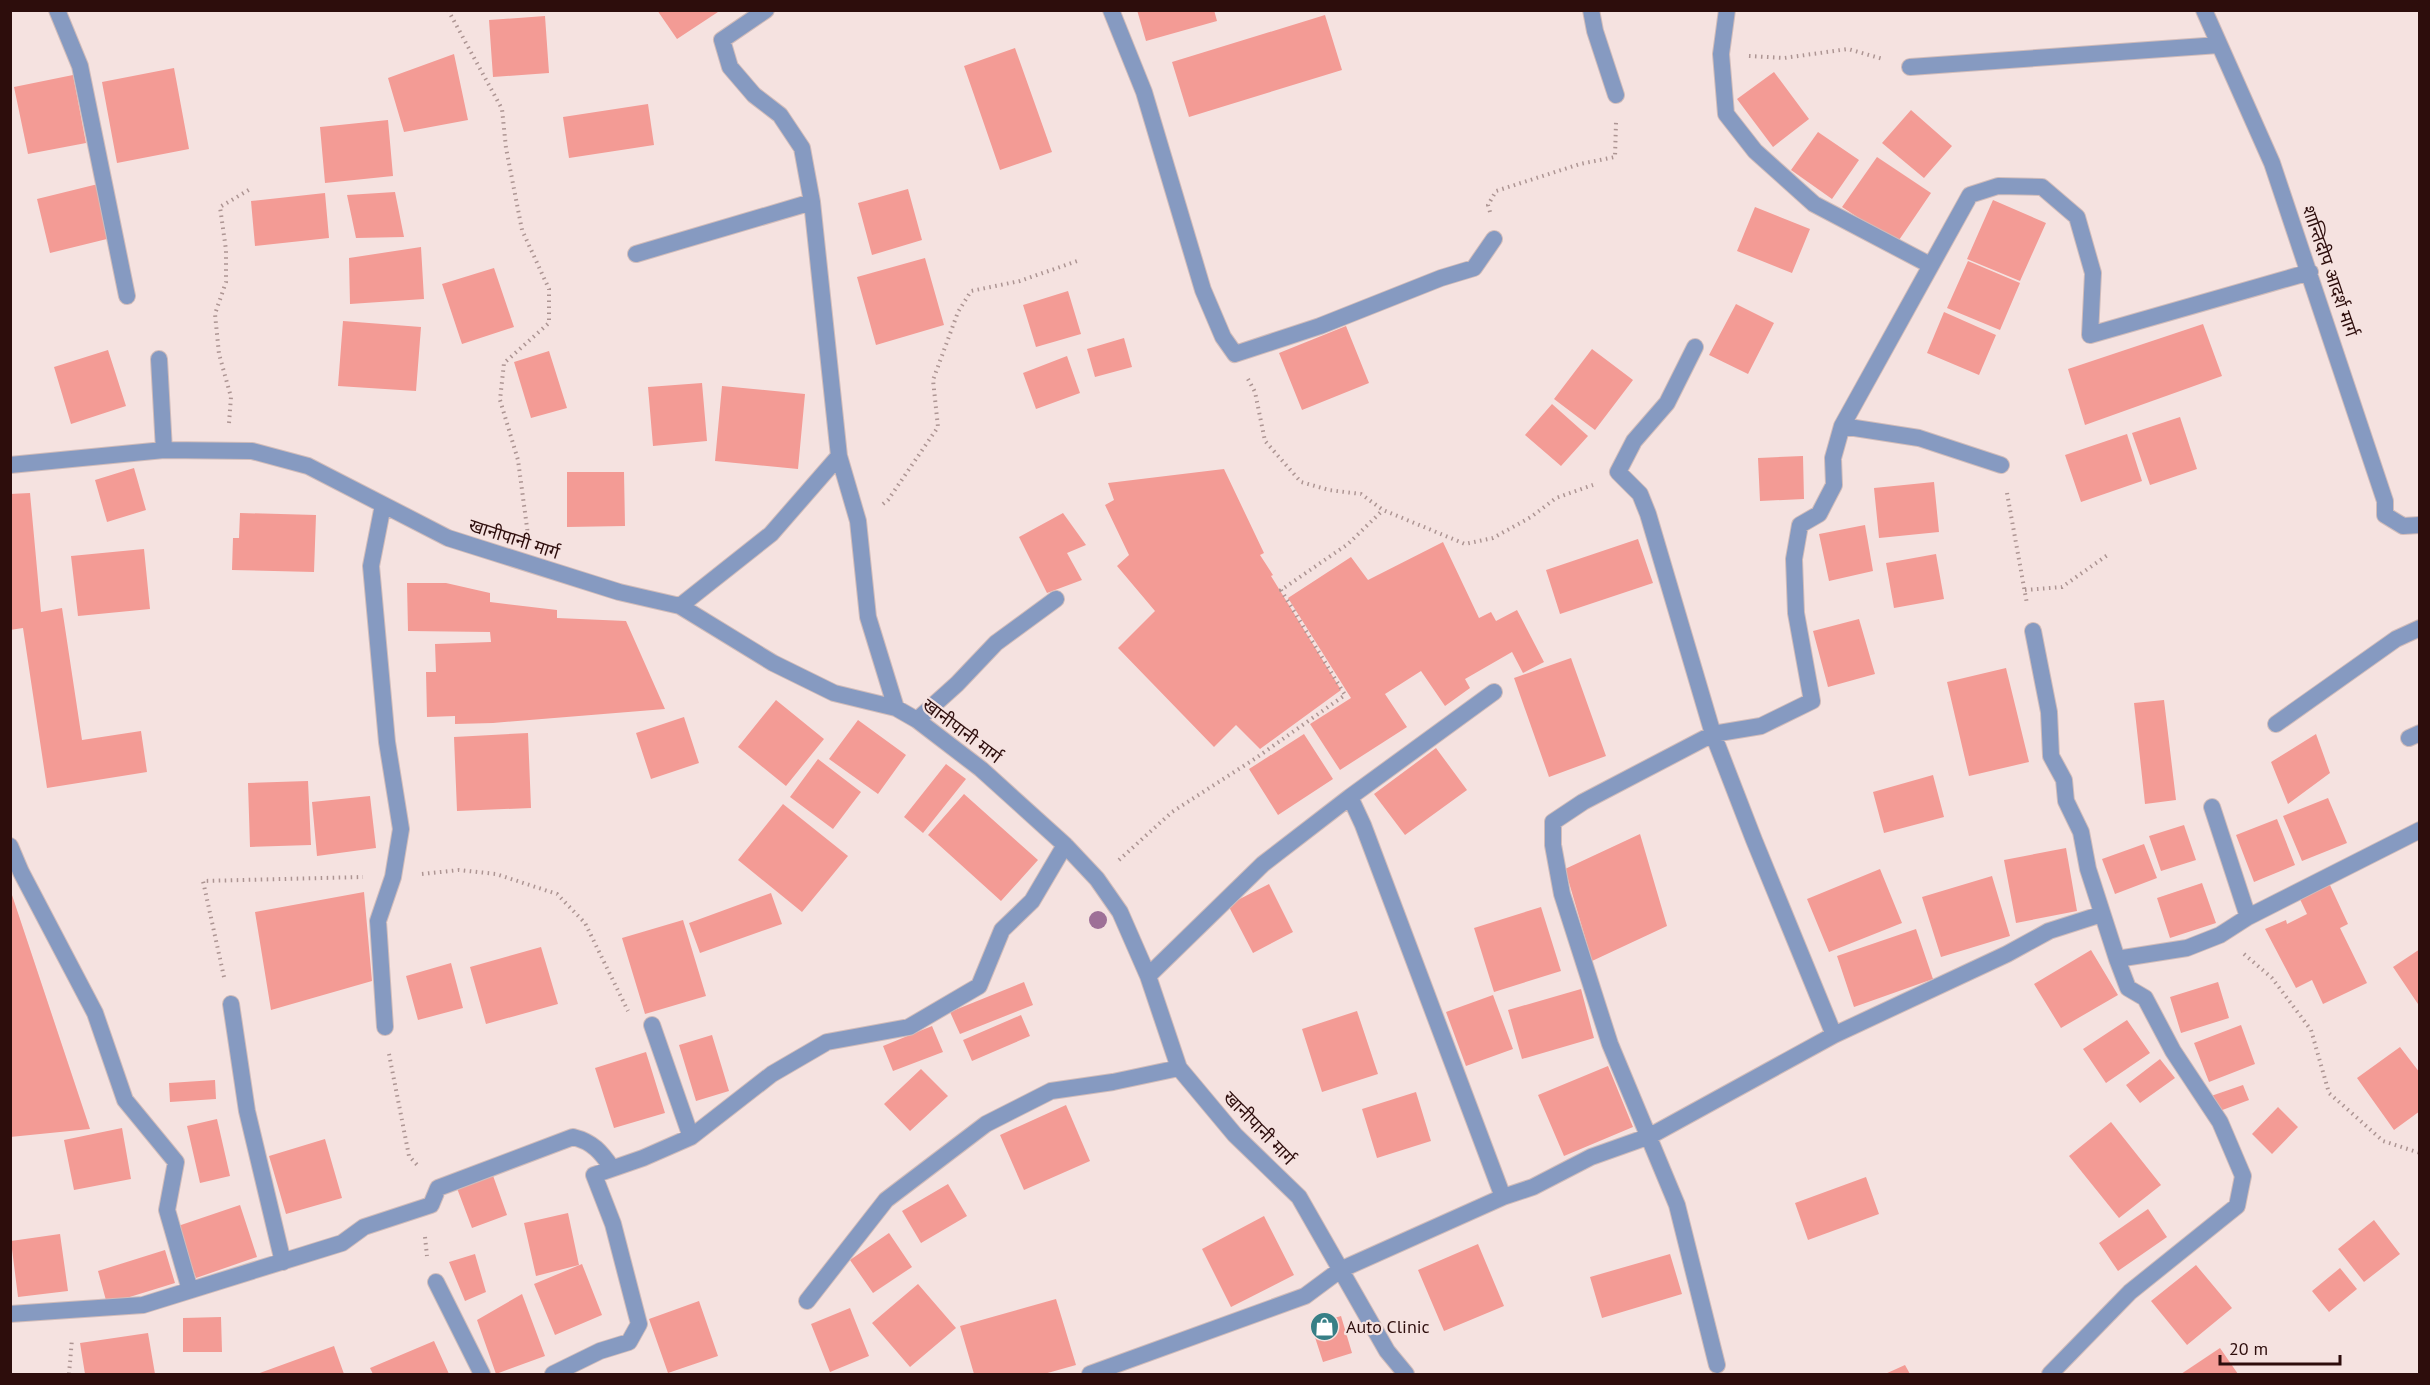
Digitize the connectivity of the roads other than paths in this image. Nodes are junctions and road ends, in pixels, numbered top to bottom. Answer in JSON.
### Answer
{"nodes":[{"id":1,"x":57,"y":10,"type":"edge"},
{"id":2,"x":766,"y":10,"type":"edge"},
{"id":3,"x":1110,"y":10,"type":"edge"},
{"id":4,"x":1591,"y":10,"type":"edge"},
{"id":5,"x":1727,"y":10,"type":"edge"},
{"id":6,"x":2204,"y":10,"type":"edge"},
{"id":7,"x":2219,"y":45,"type":"junction"},
{"id":8,"x":1910,"y":67,"type":"road end"},
{"id":9,"x":1616,"y":95,"type":"road end"},
{"id":10,"x":812,"y":202,"type":"junction"},
{"id":11,"x":1494,"y":239,"type":"road end"},
{"id":12,"x":636,"y":254,"type":"dead end"},
{"id":13,"x":1930,"y":265,"type":"junction"},
{"id":14,"x":2310,"y":272,"type":"junction"},
{"id":15,"x":127,"y":296,"type":"dead end"},
{"id":16,"x":1695,"y":347,"type":"dead end"},
{"id":17,"x":159,"y":358,"type":"dead end"},
{"id":18,"x":1842,"y":426,"type":"junction"},
{"id":19,"x":164,"y":450,"type":"junction"},
{"id":20,"x":838,"y":456,"type":"junction"},
{"id":21,"x":10,"y":465,"type":"edge"},
{"id":22,"x":2001,"y":465,"type":"road end"},
{"id":23,"x":383,"y":505,"type":"junction"},
{"id":24,"x":2420,"y":525,"type":"edge"},
{"id":25,"x":1056,"y":599,"type":"dead end"},
{"id":26,"x":680,"y":606,"type":"junction"},
{"id":27,"x":2420,"y":628,"type":"edge"},
{"id":28,"x":2033,"y":631,"type":"road end"},
{"id":29,"x":1494,"y":692,"type":"dead end"},
{"id":30,"x":896,"y":708,"type":"junction"},
{"id":31,"x":917,"y":720,"type":"junction"},
{"id":32,"x":2276,"y":724,"type":"dead end"},
{"id":33,"x":1713,"y":734,"type":"junction"},
{"id":34,"x":1350,"y":797,"type":"junction"},
{"id":35,"x":2212,"y":807,"type":"dead end"},
{"id":36,"x":2420,"y":830,"type":"edge"},
{"id":37,"x":1065,"y":845,"type":"junction"},
{"id":38,"x":10,"y":846,"type":"edge"},
{"id":39,"x":2102,"y":914,"type":"junction"},
{"id":40,"x":2248,"y":917,"type":"junction"},
{"id":41,"x":2116,"y":959,"type":"junction"},
{"id":42,"x":1148,"y":976,"type":"junction"},
{"id":43,"x":231,"y":1004,"type":"dead end"},
{"id":44,"x":652,"y":1025,"type":"dead end"},
{"id":45,"x":385,"y":1027,"type":"road end"},
{"id":46,"x":1834,"y":1035,"type":"junction"},
{"id":47,"x":1179,"y":1068,"type":"junction"},
{"id":48,"x":1650,"y":1136,"type":"junction"},
{"id":49,"x":691,"y":1137,"type":"junction"},
{"id":50,"x":612,"y":1167,"type":"junction"},
{"id":51,"x":1503,"y":1197,"type":"junction"},
{"id":52,"x":283,"y":1262,"type":"junction"},
{"id":53,"x":1340,"y":1270,"type":"junction"},
{"id":54,"x":436,"y":1282,"type":"road end"},
{"id":55,"x":190,"y":1290,"type":"junction"},
{"id":56,"x":807,"y":1300,"type":"dead end"},
{"id":57,"x":10,"y":1314,"type":"edge"},
{"id":58,"x":1716,"y":1365,"type":"dead end"},
{"id":59,"x":482,"y":1374,"type":"edge"},
{"id":60,"x":553,"y":1374,"type":"edge"},
{"id":61,"x":1090,"y":1374,"type":"edge"},
{"id":62,"x":1406,"y":1374,"type":"edge"},
{"id":63,"x":2050,"y":1374,"type":"edge"}],
"edges":[{"from":1,"to":15,"type":"street"},
{"from":2,"to":10,"type":"street"},
{"from":3,"to":11,"type":"street"},
{"from":4,"to":9,"type":"street"},
{"from":5,"to":13,"type":"street"},
{"from":6,"to":7,"type":"street","name":"शान्तिदीप आदर्श मार्ग"},
{"from":7,"to":8,"type":"street"},
{"from":7,"to":14,"type":"street","name":"शान्तिदीप आदर्श मार्ग"},
{"from":10,"to":12,"type":"street"},
{"from":10,"to":20,"type":"street"},
{"from":13,"to":14,"type":"street"},
{"from":13,"to":18,"type":"street"},
{"from":14,"to":24,"type":"street","name":"शान्तिदीप आदर्श मार्ग"},
{"from":16,"to":33,"type":"street"},
{"from":17,"to":19,"type":"street"},
{"from":18,"to":22,"type":"street"},
{"from":18,"to":33,"type":"street"},
{"from":19,"to":21,"type":"street","name":"खानीपानी मार्ग"},
{"from":19,"to":23,"type":"street","name":"खानीपानी मार्ग"},
{"from":20,"to":26,"type":"street"},
{"from":20,"to":30,"type":"street"},
{"from":23,"to":26,"type":"street","name":"खानीपानी मार्ग"},
{"from":23,"to":45,"type":"street"},
{"from":25,"to":31,"type":"street"},
{"from":26,"to":30,"type":"street","name":"खानीपानी मार्ग"},
{"from":27,"to":32,"type":"street"},
{"from":28,"to":39,"type":"street"},
{"from":29,"to":34,"type":"street"},
{"from":30,"to":31,"type":"street","name":"खानीपानी मार्ग"},
{"from":31,"to":37,"type":"street","name":"खानीपानी मार्ग"},
{"from":33,"to":46,"type":"street"},
{"from":33,"to":48,"type":"street"},
{"from":34,"to":42,"type":"street"},
{"from":34,"to":51,"type":"street"},
{"from":35,"to":40,"type":"street"},
{"from":36,"to":40,"type":"street"},
{"from":37,"to":42,"type":"street","name":"खानीपानी मार्ग"},
{"from":37,"to":49,"type":"street"},
{"from":38,"to":55,"type":"street"},
{"from":39,"to":41,"type":"street"},
{"from":39,"to":46,"type":"street"},
{"from":40,"to":41,"type":"street"},
{"from":41,"to":63,"type":"street"},
{"from":42,"to":47,"type":"street","name":"खानीपानी मार्ग"},
{"from":43,"to":52,"type":"street"},
{"from":44,"to":49,"type":"street"},
{"from":46,"to":48,"type":"street"},
{"from":47,"to":53,"type":"street","name":"खानीपानी मार्ग"},
{"from":47,"to":56,"type":"street"},
{"from":48,"to":51,"type":"street"},
{"from":48,"to":58,"type":"street"},
{"from":49,"to":50,"type":"street"},
{"from":50,"to":52,"type":"street"},
{"from":50,"to":60,"type":"street"},
{"from":51,"to":53,"type":"street"},
{"from":52,"to":55,"type":"street"},
{"from":53,"to":61,"type":"street"},
{"from":53,"to":62,"type":"street","name":"खानीपानी मार्ग"},
{"from":54,"to":59,"type":"street"},
{"from":55,"to":57,"type":"street"}]}
